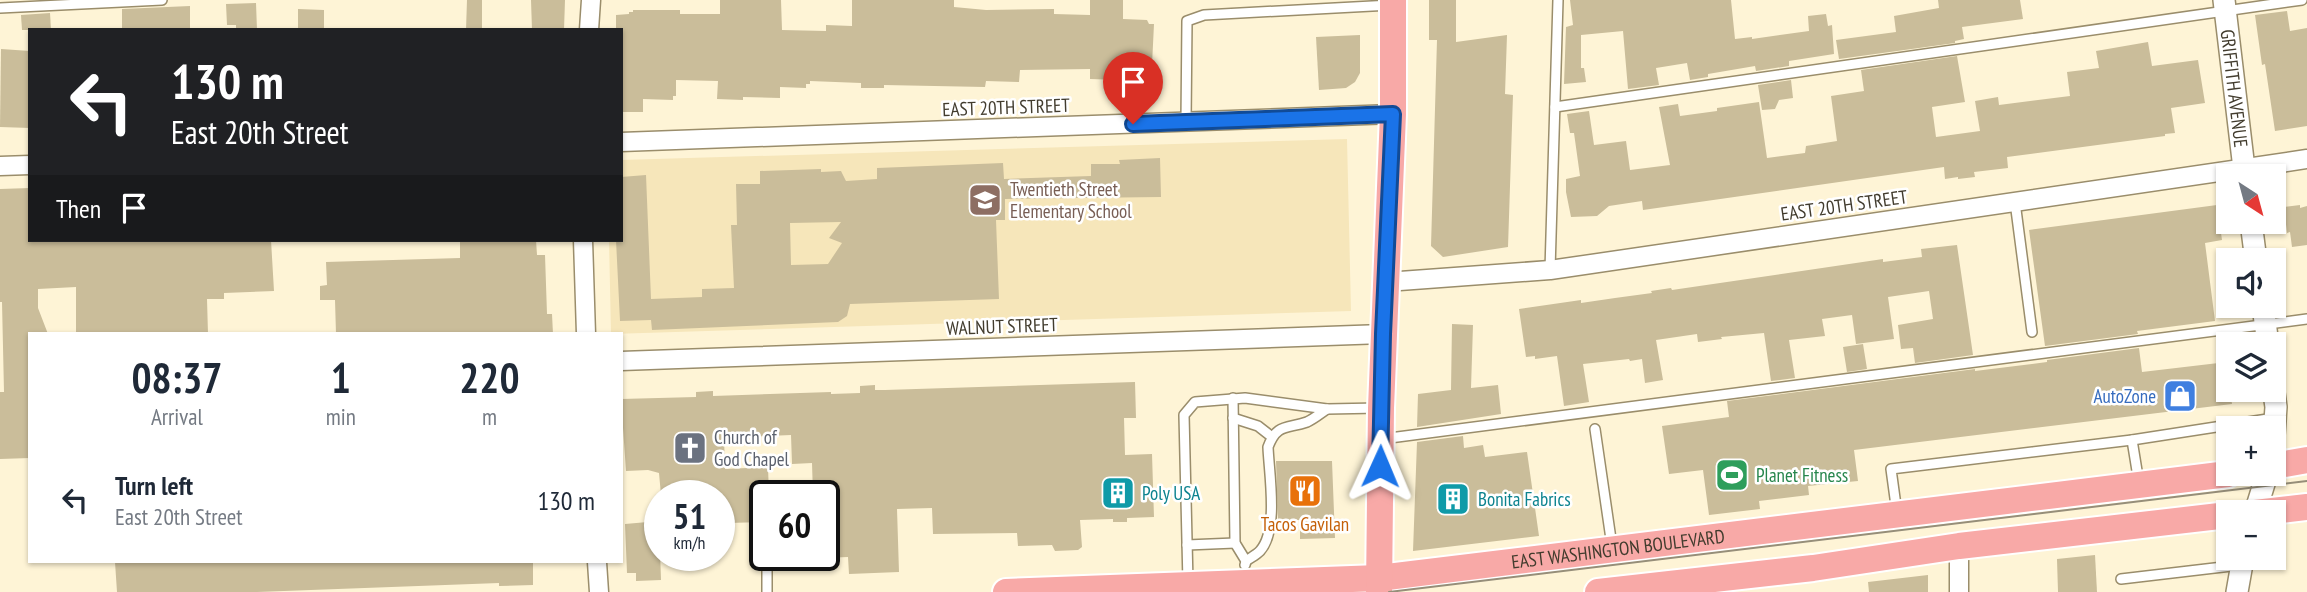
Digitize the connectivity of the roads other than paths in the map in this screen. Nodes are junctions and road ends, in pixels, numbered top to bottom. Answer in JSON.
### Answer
{"nodes":[{"id":1,"x":162,"y":0,"type":"edge"},
{"id":2,"x":591,"y":0,"type":"edge"},
{"id":3,"x":1558,"y":0,"type":"edge"},
{"id":4,"x":2302,"y":0,"type":"edge"},
{"id":5,"x":1393,"y":2,"type":"edge"},
{"id":6,"x":2224,"y":6,"type":"edge"},
{"id":7,"x":0,"y":8,"type":"edge"},
{"id":8,"x":589,"y":28,"type":"edge"},
{"id":9,"x":1555,"y":107,"type":"junction"},
{"id":10,"x":1393,"y":114,"type":"junction"},
{"id":11,"x":1186,"y":121,"type":"junction"},
{"id":12,"x":623,"y":142,"type":"edge"},
{"id":13,"x":2307,"y":159,"type":"edge"},
{"id":14,"x":2244,"y":164,"type":"edge"},
{"id":15,"x":2283,"y":164,"type":"edge"},
{"id":16,"x":28,"y":165,"type":"edge"},
{"id":17,"x":0,"y":166,"type":"edge"},
{"id":18,"x":2216,"y":176,"type":"edge"},
{"id":19,"x":2015,"y":202,"type":"junction"},
{"id":20,"x":583,"y":242,"type":"edge"},
{"id":21,"x":1550,"y":270,"type":"junction"},
{"id":22,"x":1386,"y":282,"type":"junction"},
{"id":23,"x":2307,"y":319,"type":"edge"},
{"id":24,"x":2265,"y":325,"type":"edge"},
{"id":25,"x":586,"y":332,"type":"edge"},
{"id":26,"x":2032,"y":332,"type":"dead end"},
{"id":27,"x":1383,"y":334,"type":"junction"},
{"id":28,"x":623,"y":361,"type":"edge"},
{"id":29,"x":1233,"y":398,"type":"junction"},
{"id":30,"x":1381,"y":408,"type":"junction"},
{"id":31,"x":1327,"y":409,"type":"junction"},
{"id":32,"x":1233,"y":418,"type":"junction"},
{"id":33,"x":2216,"y":427,"type":"edge"},
{"id":34,"x":1595,"y":429,"type":"dead end"},
{"id":35,"x":1272,"y":437,"type":"junction"},
{"id":36,"x":1380,"y":439,"type":"junction"},
{"id":37,"x":2132,"y":440,"type":"junction"},
{"id":38,"x":2307,"y":460,"type":"edge"},
{"id":39,"x":2286,"y":464,"type":"edge"},
{"id":40,"x":2216,"y":475,"type":"edge"},
{"id":41,"x":2139,"y":485,"type":"junction"},
{"id":42,"x":2307,"y":507,"type":"edge"},
{"id":43,"x":2286,"y":509,"type":"edge"},
{"id":44,"x":1897,"y":514,"type":"junction"},
{"id":45,"x":2216,"y":516,"type":"edge"},
{"id":46,"x":1235,"y":543,"type":"junction"},
{"id":47,"x":1187,"y":545,"type":"junction"},
{"id":48,"x":1959,"y":545,"type":"junction"},
{"id":49,"x":1612,"y":551,"type":"junction"},
{"id":50,"x":597,"y":563,"type":"edge"},
{"id":51,"x":2216,"y":566,"type":"edge"},
{"id":52,"x":2241,"y":570,"type":"edge"},
{"id":53,"x":766,"y":571,"type":"edge"},
{"id":54,"x":1243,"y":572,"type":"junction"},
{"id":55,"x":2121,"y":579,"type":"dead end"},
{"id":56,"x":1188,"y":585,"type":"junction"},
{"id":57,"x":1379,"y":585,"type":"edge"},
{"id":58,"x":1673,"y":587,"type":"edge"},
{"id":59,"x":599,"y":592,"type":"edge"},
{"id":60,"x":767,"y":592,"type":"edge"},
{"id":61,"x":1006,"y":592,"type":"edge"},
{"id":62,"x":1598,"y":592,"type":"edge"},
{"id":63,"x":1959,"y":592,"type":"edge"},
{"id":64,"x":2237,"y":592,"type":"edge"}],
"edges":[{"from":1,"to":7,"type":"lane"},
{"from":2,"to":8,"type":"street"},
{"from":3,"to":9,"type":"lane"},
{"from":4,"to":6,"type":"lane"},
{"from":5,"to":10,"type":"main road"},
{"from":5,"to":11,"type":"lane"},
{"from":6,"to":9,"type":"lane"},
{"from":6,"to":14,"type":"street","name":"GRIFFITH AVENUE"},
{"from":9,"to":21,"type":"lane"},
{"from":10,"to":11,"type":"street","name":"EAST 20TH STREET"},
{"from":10,"to":22,"type":"main road"},
{"from":11,"to":12,"type":"street","name":"EAST 20TH STREET"},
{"from":13,"to":15,"type":"street","name":"EAST 20TH STREET"},
{"from":16,"to":17,"type":"street"},
{"from":18,"to":19,"type":"street","name":"EAST 20TH STREET"},
{"from":19,"to":21,"type":"street","name":"EAST 20TH STREET"},
{"from":19,"to":26,"type":"lane"},
{"from":20,"to":25,"type":"street"},
{"from":21,"to":22,"type":"street","name":"EAST 20TH STREET"},
{"from":22,"to":27,"type":"main road"},
{"from":23,"to":24,"type":"lane"},
{"from":24,"to":36,"type":"lane"},
{"from":27,"to":28,"type":"street","name":"WALNUT STREET"},
{"from":27,"to":30,"type":"main road"},
{"from":29,"to":31,"type":"lane"},
{"from":29,"to":32,"type":"lane"},
{"from":29,"to":47,"type":"lane"},
{"from":30,"to":31,"type":"lane"},
{"from":30,"to":36,"type":"main road"},
{"from":31,"to":35,"type":"lane"},
{"from":32,"to":35,"type":"lane"},
{"from":32,"to":46,"type":"lane"},
{"from":33,"to":37,"type":"lane"},
{"from":34,"to":49,"type":"lane"},
{"from":35,"to":54,"type":"lane"},
{"from":36,"to":57,"type":"main road"},
{"from":37,"to":41,"type":"lane"},
{"from":37,"to":44,"type":"lane"},
{"from":38,"to":39,"type":"main road"},
{"from":40,"to":41,"type":"main road","name":"EAST WASHINGTON BOULEVARD"},
{"from":41,"to":44,"type":"main road","name":"EAST WASHINGTON BOULEVARD"},
{"from":42,"to":43,"type":"main road"},
{"from":44,"to":49,"type":"main road","name":"EAST WASHINGTON BOULEVARD"},
{"from":45,"to":48,"type":"main road","name":"EAST WASHINGTON BOULEVARD"},
{"from":46,"to":47,"type":"lane"},
{"from":46,"to":54,"type":"lane"},
{"from":47,"to":56,"type":"lane"},
{"from":48,"to":58,"type":"main road","name":"EAST WASHINGTON BOULEVARD"},
{"from":48,"to":63,"type":"street"},
{"from":49,"to":57,"type":"main road","name":"EAST WASHINGTON BOULEVARD"},
{"from":50,"to":59,"type":"street"},
{"from":51,"to":55,"type":"lane"},
{"from":52,"to":64,"type":"street"},
{"from":53,"to":60,"type":"lane"},
{"from":54,"to":56,"type":"main road","name":"EAST WASHINGTON BOULEVARD"},
{"from":54,"to":57,"type":"main road","name":"EAST WASHINGTON BOULEVARD"},
{"from":56,"to":61,"type":"main road","name":"EAST WASHINGTON BOULEVARD"},
{"from":58,"to":62,"type":"main road","name":"EAST WASHINGTON BOULEVARD"}]}
